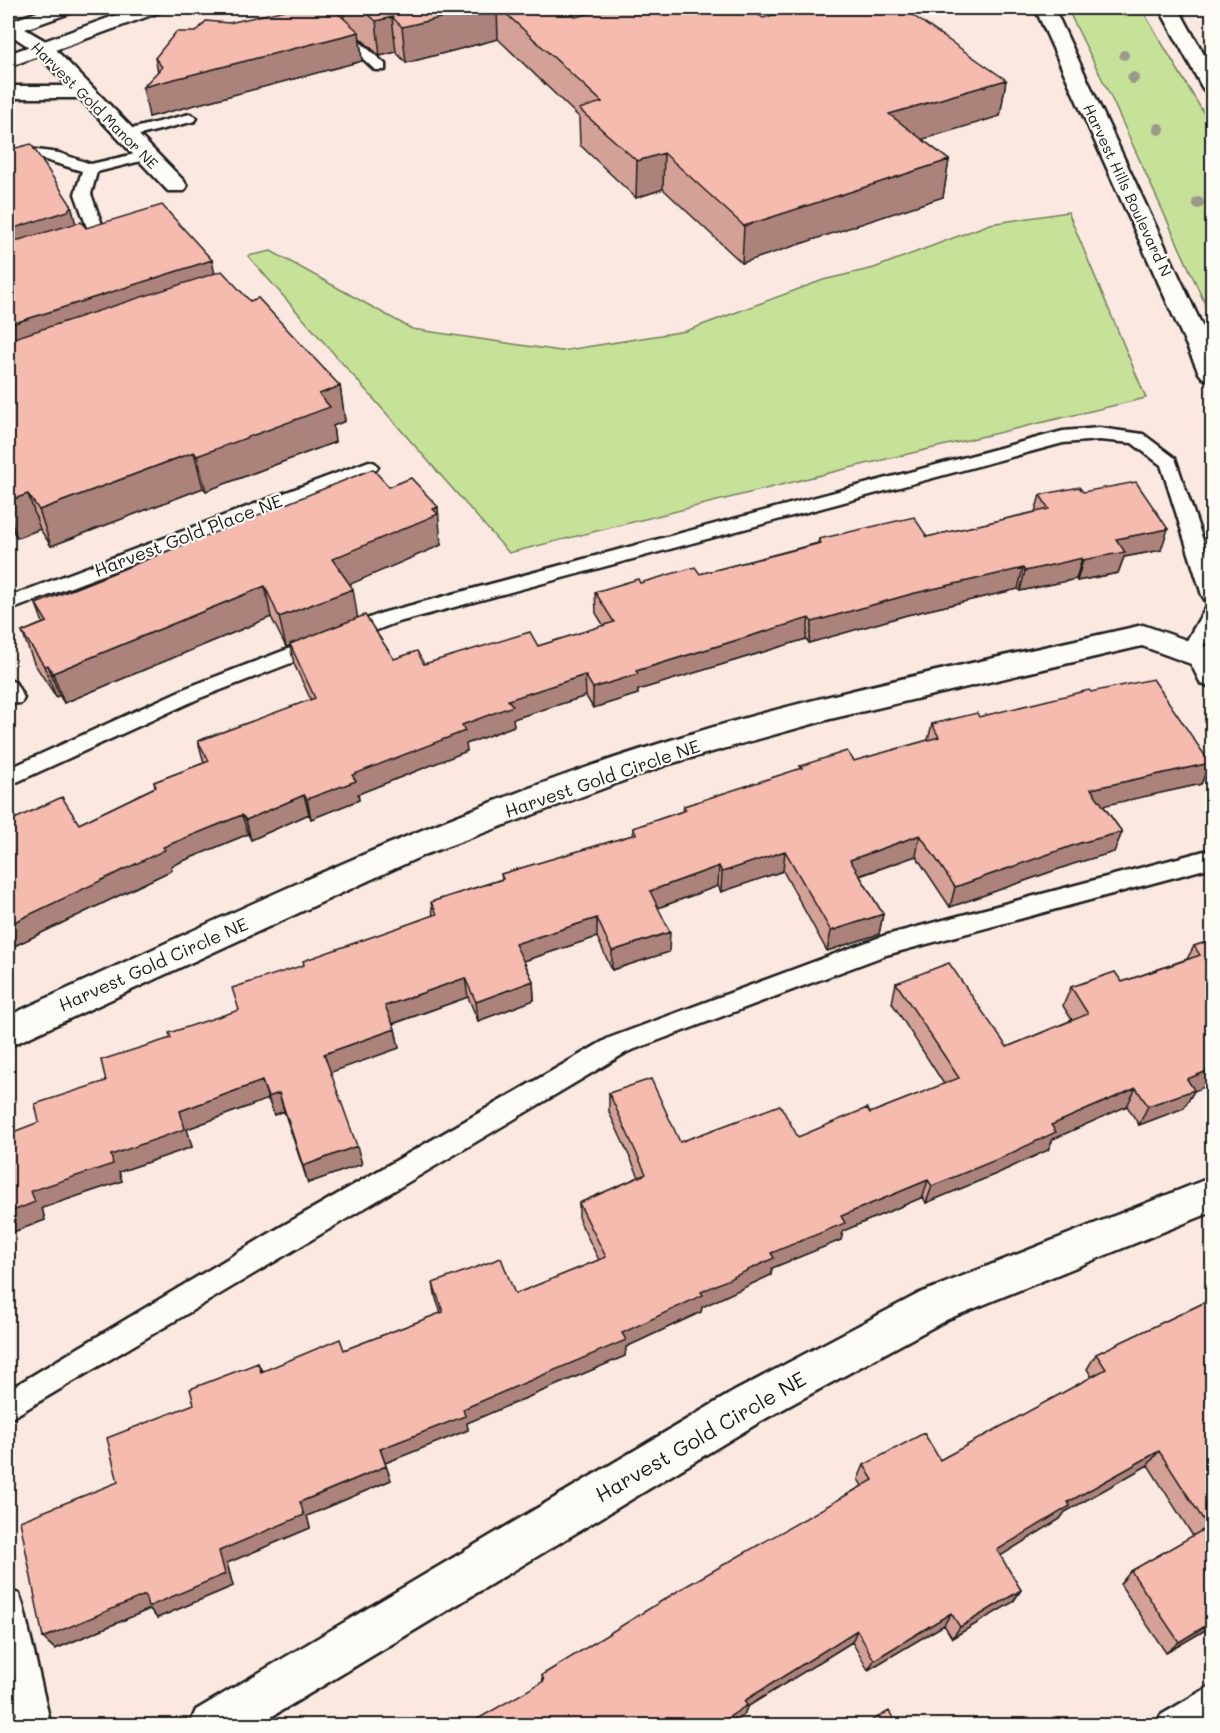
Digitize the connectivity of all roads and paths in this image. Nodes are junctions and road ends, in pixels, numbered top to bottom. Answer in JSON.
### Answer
{"nodes":[{"id":1,"x":66,"y":8,"type":"edge"},
{"id":2,"x":153,"y":8,"type":"edge"},
{"id":3,"x":315,"y":8,"type":"edge"},
{"id":4,"x":1044,"y":8,"type":"edge"},
{"id":5,"x":1168,"y":8,"type":"edge"},
{"id":6,"x":9,"y":27,"type":"edge"},
{"id":7,"x":42,"y":47,"type":"junction"},
{"id":8,"x":8,"y":61,"type":"edge"},
{"id":9,"x":380,"y":67,"type":"dead end"},
{"id":10,"x":1212,"y":87,"type":"edge"},
{"id":11,"x":8,"y":92,"type":"edge"},
{"id":12,"x":84,"y":92,"type":"junction"},
{"id":13,"x":190,"y":118,"type":"dead end"},
{"id":14,"x":128,"y":134,"type":"junction"},
{"id":15,"x":148,"y":155,"type":"junction"},
{"id":16,"x":8,"y":156,"type":"edge"},
{"id":17,"x":90,"y":169,"type":"junction"},
{"id":18,"x":176,"y":186,"type":"dead end"},
{"id":19,"x":74,"y":255,"type":"edge"},
{"id":20,"x":1212,"y":373,"type":"edge"},
{"id":21,"x":369,"y":467,"type":"dead end"},
{"id":22,"x":1212,"y":595,"type":"edge"},
{"id":23,"x":8,"y":604,"type":"edge"},
{"id":24,"x":1212,"y":614,"type":"edge"},
{"id":25,"x":1191,"y":651,"type":"junction"},
{"id":26,"x":1212,"y":676,"type":"edge"},
{"id":27,"x":8,"y":778,"type":"edge"},
{"id":28,"x":1212,"y":858,"type":"edge"},
{"id":29,"x":8,"y":1032,"type":"edge"},
{"id":30,"x":1212,"y":1194,"type":"edge"},
{"id":31,"x":8,"y":1406,"type":"edge"},
{"id":32,"x":8,"y":1605,"type":"edge"},
{"id":33,"x":1212,"y":1701,"type":"edge"},
{"id":34,"x":35,"y":1725,"type":"edge"},
{"id":35,"x":212,"y":1725,"type":"edge"},
{"id":36,"x":1172,"y":1725,"type":"edge"}],
"edges":[{"from":1,"to":6,"type":"street"},
{"from":2,"to":7,"type":"street"},
{"from":3,"to":9,"type":"lane"},
{"from":4,"to":20,"type":"street","name":"Harvest Hills Boulevard N"},
{"from":5,"to":10,"type":"street"},
{"from":6,"to":7,"type":"street","name":"Harvest Gold Manor NE"},
{"from":7,"to":8,"type":"street"},
{"from":7,"to":12,"type":"street","name":"Harvest Gold Manor NE"},
{"from":11,"to":12,"type":"street"},
{"from":12,"to":14,"type":"street","name":"Harvest Gold Manor NE"},
{"from":13,"to":14,"type":"lane"},
{"from":14,"to":15,"type":"street","name":"Harvest Gold Manor NE"},
{"from":15,"to":17,"type":"lane"},
{"from":15,"to":18,"type":"street","name":"Harvest Gold Manor NE"},
{"from":16,"to":17,"type":"lane"},
{"from":17,"to":19,"type":"lane"},
{"from":21,"to":23,"type":"lane","name":"Harvest Gold Place NE"},
{"from":22,"to":27,"type":"lane"},
{"from":24,"to":25,"type":"lane"},
{"from":25,"to":26,"type":"street","name":"Harvest Gold Circle NE"},
{"from":25,"to":29,"type":"street","name":"Harvest Gold Circle NE"},
{"from":28,"to":31,"type":"lane"},
{"from":30,"to":35,"type":"street","name":"Harvest Gold Circle NE"},
{"from":32,"to":34,"type":"lane"},
{"from":33,"to":36,"type":"lane"}]}
